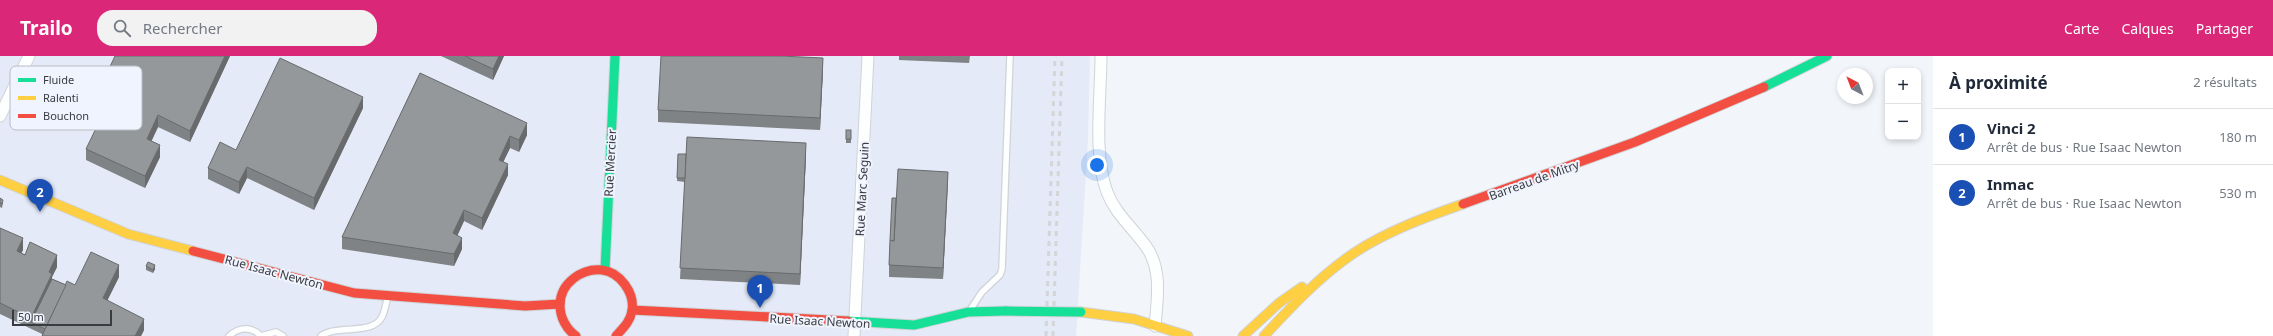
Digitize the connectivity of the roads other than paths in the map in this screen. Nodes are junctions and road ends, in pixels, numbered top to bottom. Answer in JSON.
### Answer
{"nodes":[{"id":1,"x":29,"y":56,"type":"edge"},
{"id":2,"x":615,"y":56,"type":"edge"},
{"id":3,"x":868,"y":56,"type":"edge"},
{"id":4,"x":1010,"y":56,"type":"edge"},
{"id":5,"x":1102,"y":56,"type":"edge"},
{"id":6,"x":1827,"y":56,"type":"edge"},
{"id":7,"x":24,"y":66,"type":"edge"},
{"id":8,"x":10,"y":95,"type":"edge"},
{"id":9,"x":0,"y":116,"type":"edge"},
{"id":10,"x":0,"y":180,"type":"edge"},
{"id":11,"x":605,"y":270,"type":"junction"},
{"id":12,"x":1325,"y":274,"type":"junction"},
{"id":13,"x":388,"y":296,"type":"junction"},
{"id":14,"x":560,"y":304,"type":"junction"},
{"id":15,"x":632,"y":310,"type":"junction"},
{"id":16,"x":968,"y":312,"type":"junction"},
{"id":17,"x":855,"y":322,"type":"junction"},
{"id":18,"x":1155,"y":326,"type":"junction"},
{"id":19,"x":1169,"y":333,"type":"edge"},
{"id":20,"x":229,"y":336,"type":"edge"},
{"id":21,"x":261,"y":336,"type":"edge"},
{"id":22,"x":284,"y":336,"type":"edge"},
{"id":23,"x":321,"y":336,"type":"edge"},
{"id":24,"x":576,"y":336,"type":"edge"},
{"id":25,"x":616,"y":336,"type":"edge"},
{"id":26,"x":854,"y":336,"type":"edge"},
{"id":27,"x":1188,"y":336,"type":"edge"},
{"id":28,"x":1243,"y":336,"type":"edge"},
{"id":29,"x":1264,"y":336,"type":"edge"}],
"edges":[{"from":1,"to":7,"type":"street"},
{"from":2,"to":11,"type":"street","name":"Rue Mercier"},
{"from":3,"to":17,"type":"street","name":"Rue Marc Seguin"},
{"from":4,"to":16,"type":"lane"},
{"from":5,"to":18,"type":"street"},
{"from":6,"to":12,"type":"street","name":"Barreau de Mitry"},
{"from":8,"to":9,"type":"street"},
{"from":10,"to":13,"type":"street","name":"Rue Isaac Newton"},
{"from":11,"to":14,"type":"street"},
{"from":11,"to":15,"type":"street"},
{"from":12,"to":28,"type":"street"},
{"from":12,"to":29,"type":"street","name":"Barreau de Mitry"},
{"from":13,"to":14,"type":"street","name":"Rue Isaac Newton"},
{"from":13,"to":23,"type":"lane"},
{"from":14,"to":24,"type":"street"},
{"from":15,"to":17,"type":"street","name":"Rue Isaac Newton"},
{"from":15,"to":25,"type":"street"},
{"from":16,"to":17,"type":"street","name":"Rue Isaac Newton"},
{"from":16,"to":18,"type":"street","name":"Rue Isaac Newton","bridge":true},
{"from":17,"to":26,"type":"street","name":"Rue Marc Seguin"},
{"from":18,"to":19,"type":"street","name":"Rue Isaac Newton"},
{"from":19,"to":27,"type":"street","name":"Rue Isaac Newton"},
{"from":20,"to":21,"type":"lane"},
{"from":21,"to":22,"type":"lane"}]}
